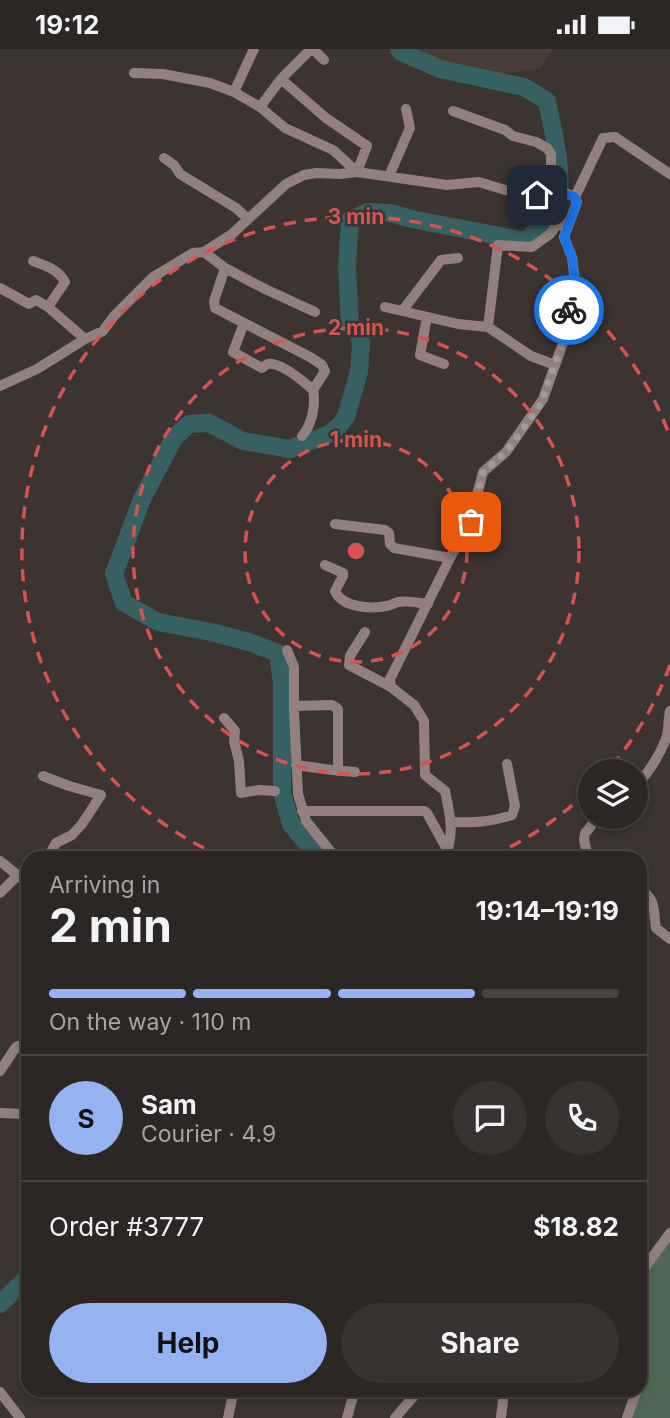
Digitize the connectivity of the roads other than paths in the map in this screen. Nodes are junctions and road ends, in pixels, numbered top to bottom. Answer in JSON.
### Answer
{"nodes":[{"id":1,"x":254,"y":49,"type":"edge"},
{"id":2,"x":312,"y":49,"type":"edge"},
{"id":3,"x":324,"y":60,"type":"dead end"},
{"id":4,"x":134,"y":73,"type":"dead end"},
{"id":5,"x":281,"y":79,"type":"junction"},
{"id":6,"x":234,"y":92,"type":"junction"},
{"id":7,"x":260,"y":107,"type":"junction"},
{"id":8,"x":407,"y":109,"type":"dead end"},
{"id":9,"x":453,"y":111,"type":"dead end"},
{"id":10,"x":163,"y":158,"type":"dead end"},
{"id":11,"x":357,"y":172,"type":"junction"},
{"id":12,"x":670,"y":174,"type":"edge"},
{"id":13,"x":389,"y":176,"type":"junction"},
{"id":14,"x":570,"y":195,"type":"junction"},
{"id":15,"x":551,"y":196,"type":"junction"},
{"id":16,"x":248,"y":219,"type":"junction"},
{"id":17,"x":564,"y":237,"type":"junction"},
{"id":18,"x":204,"y":252,"type":"junction"},
{"id":19,"x":458,"y":258,"type":"dead end"},
{"id":20,"x":33,"y":261,"type":"dead end"},
{"id":21,"x":225,"y":268,"type":"junction"},
{"id":22,"x":0,"y":288,"type":"edge"},
{"id":23,"x":48,"y":307,"type":"junction"},
{"id":24,"x":385,"y":307,"type":"dead end"},
{"id":25,"x":403,"y":310,"type":"junction"},
{"id":26,"x":315,"y":312,"type":"dead end"},
{"id":27,"x":427,"y":317,"type":"junction"},
{"id":28,"x":244,"y":323,"type":"junction"},
{"id":29,"x":488,"y":327,"type":"junction"},
{"id":30,"x":85,"y":339,"type":"junction"},
{"id":31,"x":444,"y":364,"type":"dead end"},
{"id":32,"x":555,"y":365,"type":"junction"},
{"id":33,"x":0,"y":386,"type":"edge"},
{"id":34,"x":313,"y":390,"type":"junction"},
{"id":35,"x":302,"y":436,"type":"dead end"},
{"id":36,"x":335,"y":524,"type":"dead end"},
{"id":37,"x":450,"y":558,"type":"junction"},
{"id":38,"x":325,"y":565,"type":"dead end"},
{"id":39,"x":428,"y":604,"type":"junction"},
{"id":40,"x":365,"y":632,"type":"dead end"},
{"id":41,"x":287,"y":650,"type":"dead end"},
{"id":42,"x":391,"y":687,"type":"junction"},
{"id":43,"x":294,"y":706,"type":"junction"},
{"id":44,"x":670,"y":711,"type":"edge"},
{"id":45,"x":224,"y":717,"type":"dead end"},
{"id":46,"x":507,"y":764,"type":"dead end"},
{"id":47,"x":296,"y":765,"type":"junction"},
{"id":48,"x":338,"y":771,"type":"junction"},
{"id":49,"x":648,"y":771,"type":"edge"},
{"id":50,"x":355,"y":772,"type":"dead end"},
{"id":51,"x":43,"y":776,"type":"dead end"},
{"id":52,"x":275,"y":791,"type":"dead end"},
{"id":53,"x":302,"y":811,"type":"junction"},
{"id":54,"x":452,"y":822,"type":"junction"},
{"id":55,"x":590,"y":829,"type":"edge"},
{"id":56,"x":51,"y":851,"type":"edge"},
{"id":57,"x":330,"y":851,"type":"edge"},
{"id":58,"x":446,"y":851,"type":"edge"},
{"id":59,"x":448,"y":851,"type":"edge"},
{"id":60,"x":587,"y":851,"type":"edge"},
{"id":61,"x":0,"y":861,"type":"edge"},
{"id":62,"x":17,"y":874,"type":"junction"},
{"id":63,"x":21,"y":878,"type":"edge"},
{"id":64,"x":0,"y":893,"type":"edge"},
{"id":65,"x":647,"y":894,"type":"edge"},
{"id":66,"x":670,"y":939,"type":"edge"},
{"id":67,"x":21,"y":1047,"type":"edge"},
{"id":68,"x":0,"y":1072,"type":"edge"},
{"id":69,"x":0,"y":1113,"type":"edge"},
{"id":70,"x":21,"y":1114,"type":"edge"},
{"id":71,"x":670,"y":1233,"type":"edge"},
{"id":72,"x":647,"y":1264,"type":"edge"},
{"id":73,"x":0,"y":1392,"type":"edge"},
{"id":74,"x":232,"y":1397,"type":"edge"},
{"id":75,"x":353,"y":1397,"type":"edge"},
{"id":76,"x":413,"y":1397,"type":"edge"},
{"id":77,"x":503,"y":1397,"type":"edge"},
{"id":78,"x":634,"y":1397,"type":"edge"},
{"id":79,"x":20,"y":1418,"type":"edge"},
{"id":80,"x":228,"y":1418,"type":"edge"},
{"id":81,"x":347,"y":1418,"type":"edge"},
{"id":82,"x":395,"y":1418,"type":"edge"},
{"id":83,"x":501,"y":1418,"type":"edge"},
{"id":84,"x":627,"y":1418,"type":"edge"}],
"edges":[{"from":1,"to":6,"type":"street"},
{"from":2,"to":3,"type":"street"},
{"from":2,"to":5,"type":"street"},
{"from":4,"to":6,"type":"street"},
{"from":5,"to":7,"type":"street"},
{"from":5,"to":11,"type":"street"},
{"from":6,"to":7,"type":"street"},
{"from":7,"to":11,"type":"street"},
{"from":8,"to":13,"type":"street"},
{"from":9,"to":15,"type":"street"},
{"from":10,"to":16,"type":"street"},
{"from":11,"to":13,"type":"street"},
{"from":11,"to":16,"type":"street"},
{"from":12,"to":14,"type":"street"},
{"from":13,"to":15,"type":"street"},
{"from":14,"to":15,"type":"street"},
{"from":14,"to":17,"type":"street"},
{"from":16,"to":18,"type":"street"},
{"from":17,"to":29,"type":"street"},
{"from":17,"to":32,"type":"street"},
{"from":18,"to":21,"type":"street"},
{"from":18,"to":30,"type":"street"},
{"from":19,"to":25,"type":"street"},
{"from":20,"to":23,"type":"street"},
{"from":21,"to":26,"type":"street"},
{"from":21,"to":28,"type":"street"},
{"from":22,"to":23,"type":"street"},
{"from":23,"to":30,"type":"street"},
{"from":24,"to":25,"type":"street"},
{"from":25,"to":27,"type":"street"},
{"from":27,"to":29,"type":"street"},
{"from":27,"to":31,"type":"street"},
{"from":28,"to":34,"type":"street"},
{"from":28,"to":34,"type":"street"},
{"from":29,"to":32,"type":"street"},
{"from":30,"to":33,"type":"street"},
{"from":32,"to":37,"type":"street"},
{"from":34,"to":35,"type":"street"},
{"from":36,"to":37,"type":"street"},
{"from":37,"to":39,"type":"street"},
{"from":38,"to":39,"type":"street"},
{"from":39,"to":42,"type":"street"},
{"from":40,"to":42,"type":"street"},
{"from":41,"to":43,"type":"street"},
{"from":42,"to":54,"type":"street"},
{"from":43,"to":47,"type":"street"},
{"from":43,"to":48,"type":"street"},
{"from":44,"to":49,"type":"street"},
{"from":45,"to":52,"type":"street"},
{"from":46,"to":54,"type":"street"},
{"from":47,"to":48,"type":"street"},
{"from":47,"to":53,"type":"street"},
{"from":48,"to":50,"type":"street"},
{"from":51,"to":56,"type":"street"},
{"from":53,"to":57,"type":"street"},
{"from":53,"to":58,"type":"street"},
{"from":54,"to":59,"type":"street"},
{"from":55,"to":60,"type":"street"},
{"from":61,"to":62,"type":"street"},
{"from":62,"to":63,"type":"street"},
{"from":62,"to":64,"type":"street"},
{"from":65,"to":66,"type":"street"},
{"from":67,"to":68,"type":"street"},
{"from":69,"to":70,"type":"street"},
{"from":71,"to":72,"type":"street"},
{"from":73,"to":79,"type":"street"},
{"from":74,"to":80,"type":"street"},
{"from":75,"to":81,"type":"street"},
{"from":76,"to":82,"type":"street"},
{"from":77,"to":83,"type":"street"},
{"from":78,"to":84,"type":"street"}]}
